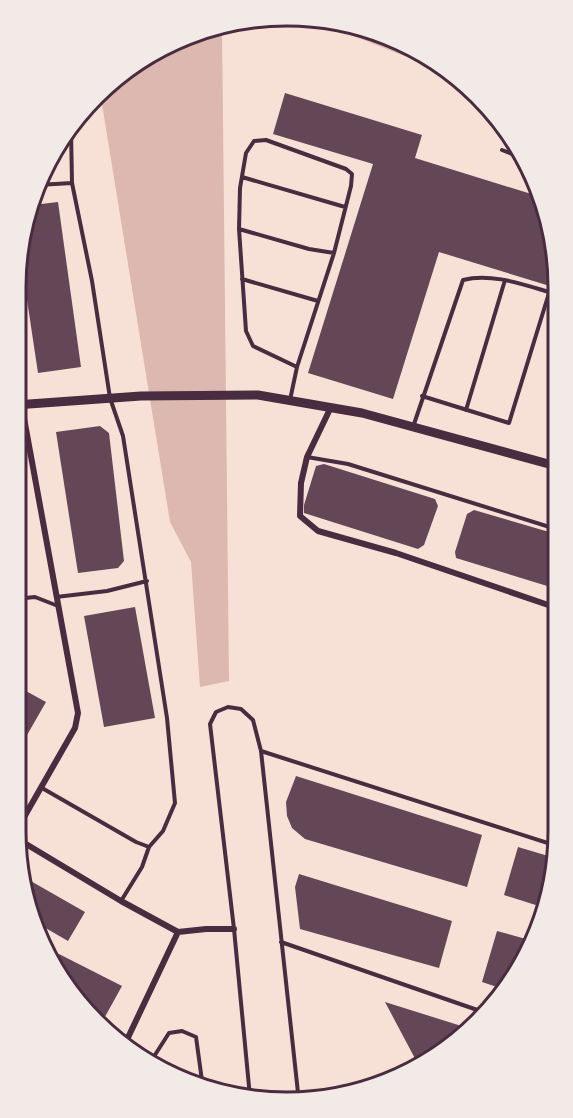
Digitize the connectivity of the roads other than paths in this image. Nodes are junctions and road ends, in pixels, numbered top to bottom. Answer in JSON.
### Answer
{"nodes":[{"id":1,"x":71,"y":138,"type":"edge"},
{"id":2,"x":502,"y":150,"type":"dead end"},
{"id":3,"x":512,"y":154,"type":"edge"},
{"id":4,"x":242,"y":177,"type":"junction"},
{"id":5,"x":72,"y":183,"type":"junction"},
{"id":6,"x":46,"y":185,"type":"edge"},
{"id":7,"x":345,"y":207,"type":"junction"},
{"id":8,"x":239,"y":229,"type":"junction"},
{"id":9,"x":334,"y":253,"type":"junction"},
{"id":10,"x":242,"y":279,"type":"junction"},
{"id":11,"x":505,"y":280,"type":"junction"},
{"id":12,"x":548,"y":292,"type":"edge"},
{"id":13,"x":548,"y":295,"type":"edge"},
{"id":14,"x":318,"y":301,"type":"junction"},
{"id":15,"x":297,"y":367,"type":"junction"},
{"id":16,"x":422,"y":396,"type":"junction"},
{"id":17,"x":110,"y":398,"type":"junction"},
{"id":18,"x":290,"y":400,"type":"junction"},
{"id":19,"x":26,"y":404,"type":"edge"},
{"id":20,"x":332,"y":407,"type":"junction"},
{"id":21,"x":466,"y":410,"type":"junction"},
{"id":22,"x":413,"y":428,"type":"junction"},
{"id":23,"x":26,"y":445,"type":"edge"},
{"id":24,"x":307,"y":457,"type":"junction"},
{"id":25,"x":548,"y":463,"type":"edge"},
{"id":26,"x":548,"y":526,"type":"edge"},
{"id":27,"x":147,"y":581,"type":"junction"},
{"id":28,"x":56,"y":597,"type":"junction"},
{"id":29,"x":26,"y":598,"type":"edge"},
{"id":30,"x":548,"y":605,"type":"edge"},
{"id":31,"x":58,"y":606,"type":"junction"},
{"id":32,"x":261,"y":751,"type":"junction"},
{"id":33,"x":42,"y":788,"type":"junction"},
{"id":34,"x":26,"y":815,"type":"edge"},
{"id":35,"x":547,"y":843,"type":"edge"},
{"id":36,"x":26,"y":844,"type":"edge"},
{"id":37,"x":149,"y":847,"type":"junction"},
{"id":38,"x":121,"y":901,"type":"junction"},
{"id":39,"x":234,"y":929,"type":"junction"},
{"id":40,"x":178,"y":932,"type":"junction"},
{"id":41,"x":281,"y":942,"type":"junction"},
{"id":42,"x":477,"y":1010,"type":"edge"},
{"id":43,"x":128,"y":1039,"type":"edge"},
{"id":44,"x":154,"y":1057,"type":"edge"},
{"id":45,"x":202,"y":1079,"type":"edge"},
{"id":46,"x":249,"y":1089,"type":"edge"},
{"id":47,"x":298,"y":1092,"type":"edge"}],
"edges":[{"from":1,"to":5,"type":"lane"},
{"from":2,"to":3,"type":"lane"},
{"from":4,"to":7,"type":"lane"},
{"from":4,"to":7,"type":"lane"},
{"from":4,"to":8,"type":"lane"},
{"from":5,"to":6,"type":"lane"},
{"from":5,"to":17,"type":"lane"},
{"from":7,"to":9,"type":"lane"},
{"from":8,"to":9,"type":"lane"},
{"from":8,"to":10,"type":"lane"},
{"from":9,"to":14,"type":"lane"},
{"from":10,"to":14,"type":"lane"},
{"from":10,"to":15,"type":"lane"},
{"from":11,"to":12,"type":"lane"},
{"from":11,"to":16,"type":"lane"},
{"from":11,"to":21,"type":"lane"},
{"from":13,"to":21,"type":"lane"},
{"from":14,"to":15,"type":"lane"},
{"from":15,"to":18,"type":"lane"},
{"from":16,"to":21,"type":"lane"},
{"from":16,"to":22,"type":"lane"},
{"from":17,"to":18,"type":"street"},
{"from":17,"to":19,"type":"street"},
{"from":17,"to":27,"type":"lane"},
{"from":18,"to":20,"type":"street"},
{"from":20,"to":22,"type":"street"},
{"from":20,"to":24,"type":"street"},
{"from":22,"to":25,"type":"street"},
{"from":23,"to":28,"type":"street"},
{"from":24,"to":26,"type":"lane"},
{"from":24,"to":30,"type":"street"},
{"from":27,"to":28,"type":"lane"},
{"from":27,"to":37,"type":"lane"},
{"from":28,"to":31,"type":"street"},
{"from":29,"to":31,"type":"lane"},
{"from":31,"to":33,"type":"street"},
{"from":32,"to":35,"type":"lane"},
{"from":32,"to":39,"type":"lane"},
{"from":32,"to":41,"type":"lane"},
{"from":33,"to":34,"type":"street"},
{"from":33,"to":37,"type":"lane"},
{"from":36,"to":38,"type":"street"},
{"from":37,"to":38,"type":"lane"},
{"from":38,"to":40,"type":"street"},
{"from":39,"to":40,"type":"street"},
{"from":39,"to":46,"type":"lane"},
{"from":40,"to":43,"type":"street"},
{"from":41,"to":42,"type":"lane"},
{"from":41,"to":47,"type":"lane"},
{"from":44,"to":45,"type":"lane"}]}
